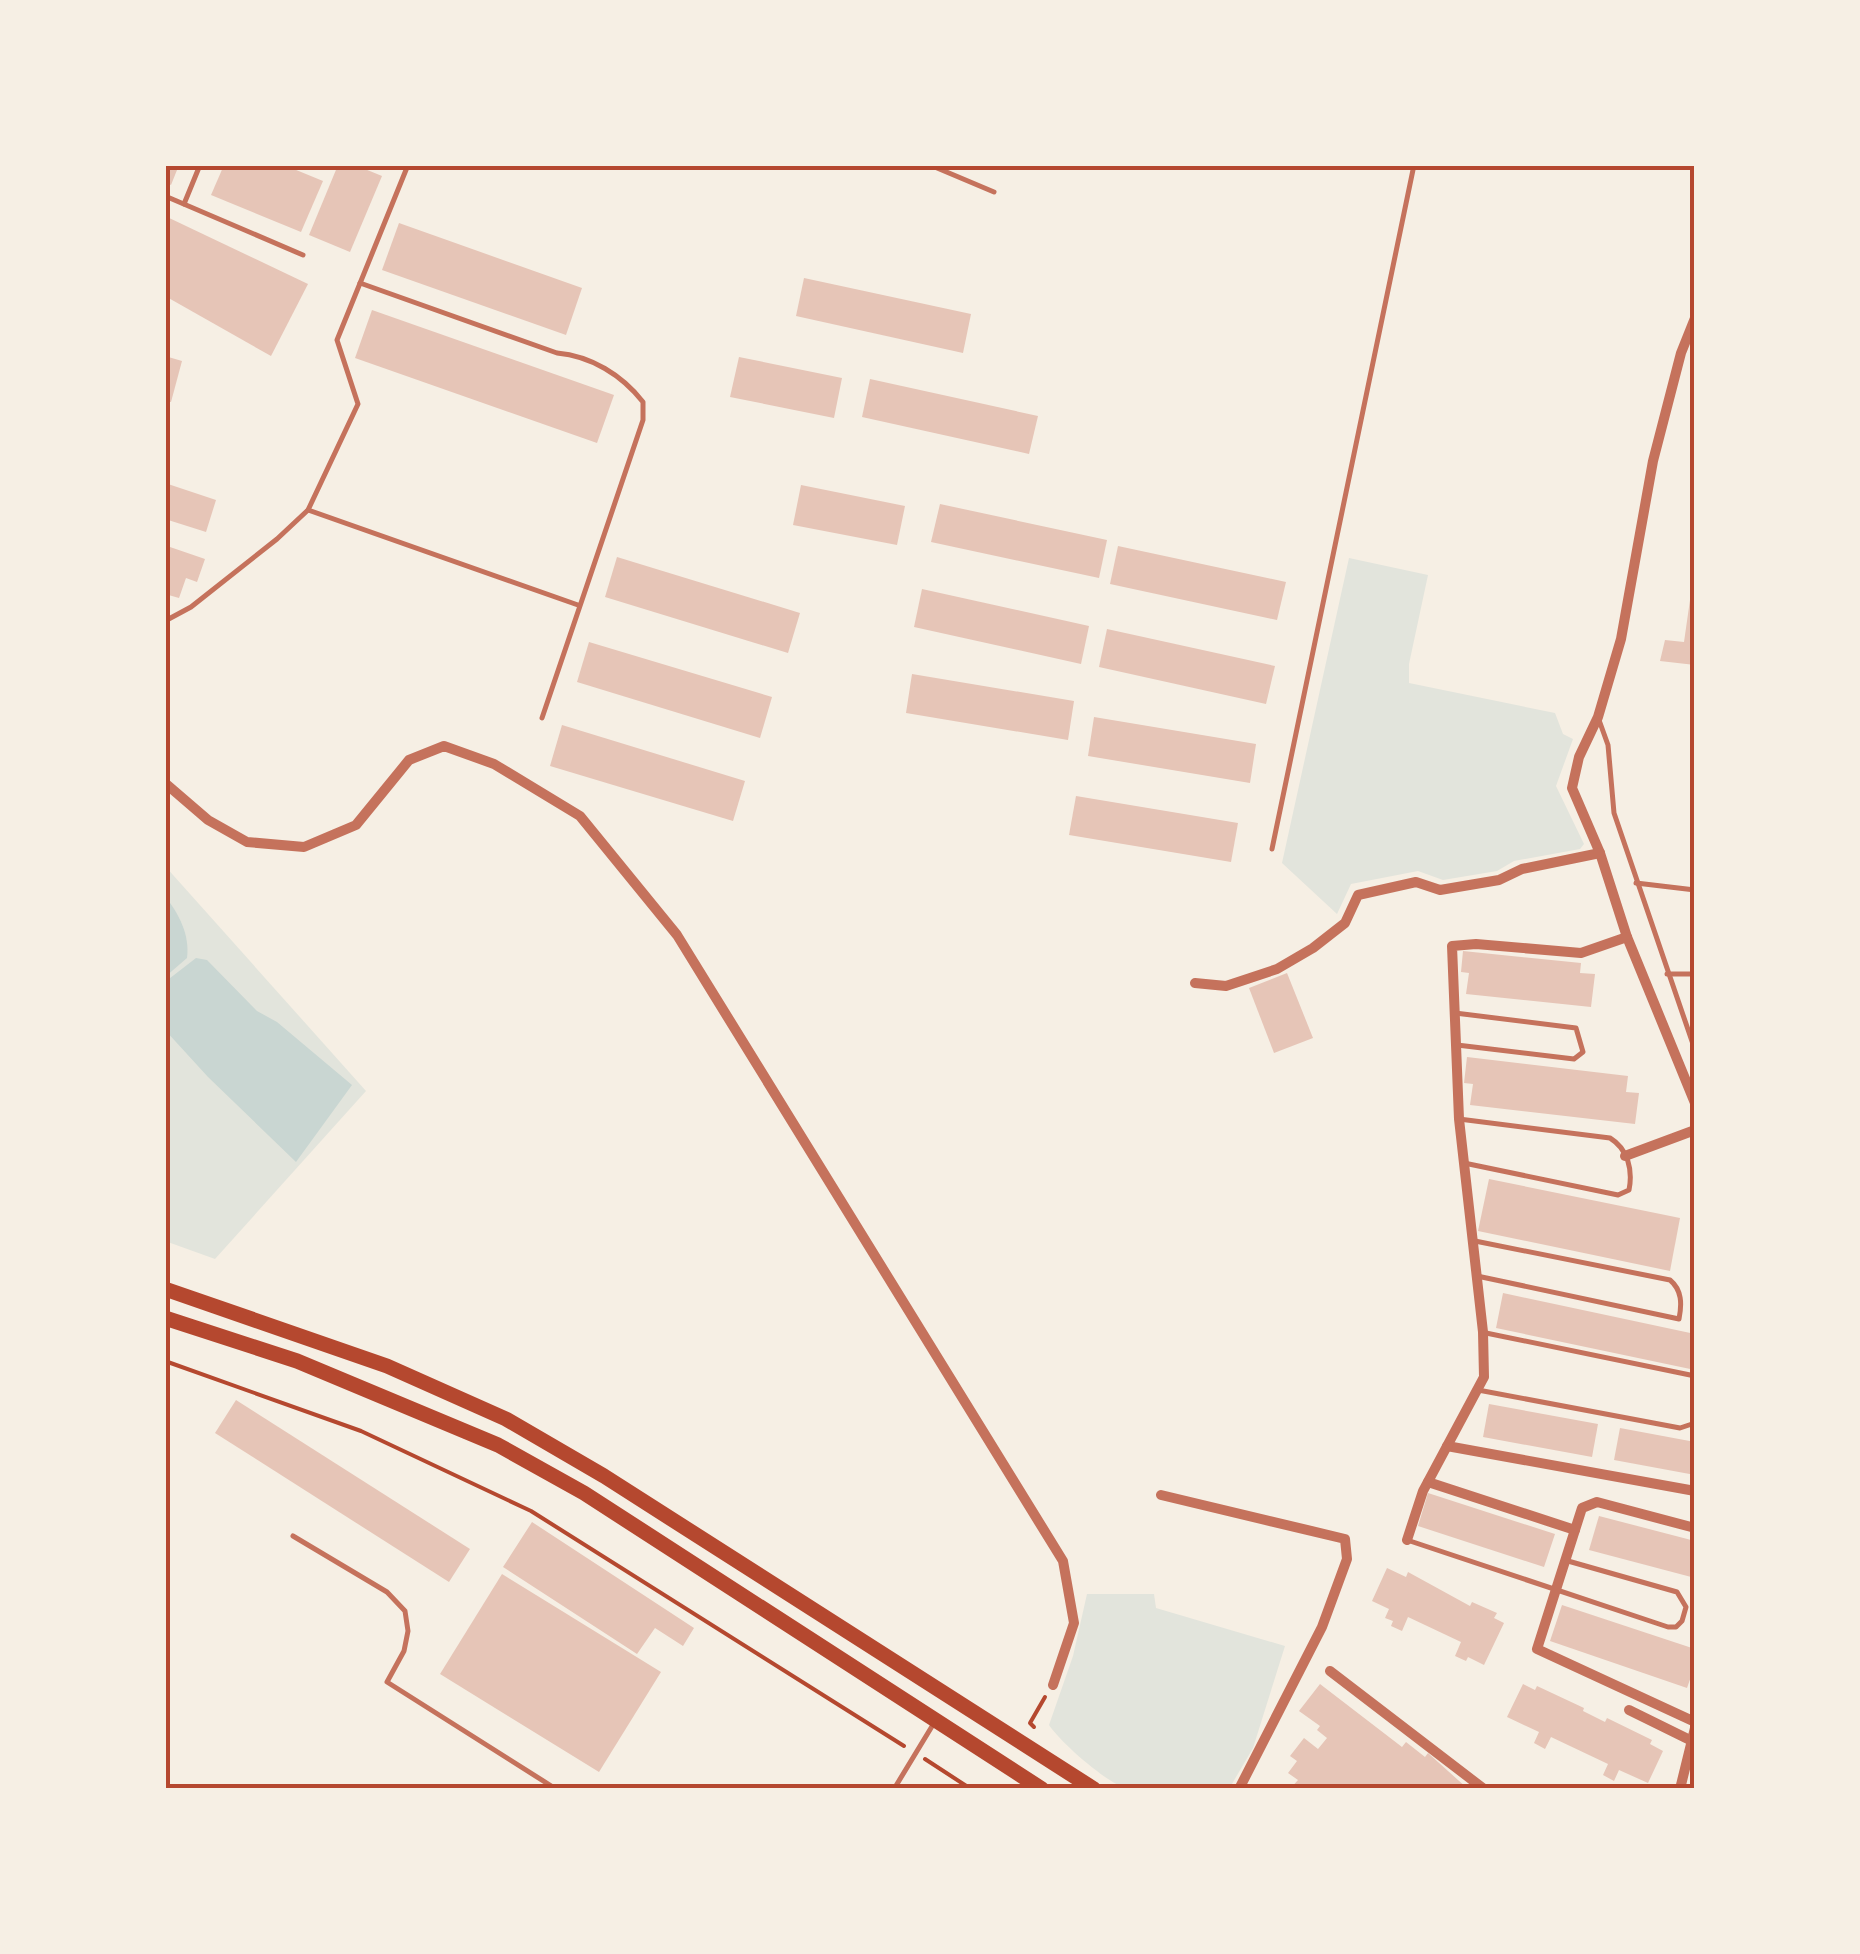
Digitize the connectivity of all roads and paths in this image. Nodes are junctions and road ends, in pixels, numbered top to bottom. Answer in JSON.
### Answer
{"nodes":[{"id":1,"x":200,"y":165,"type":"edge"},
{"id":2,"x":408,"y":165,"type":"edge"},
{"id":3,"x":930,"y":165,"type":"edge"},
{"id":4,"x":1414,"y":165,"type":"edge"},
{"id":5,"x":994,"y":192,"type":"dead end"},
{"id":6,"x":165,"y":196,"type":"edge"},
{"id":7,"x":184,"y":204,"type":"junction"},
{"id":8,"x":303,"y":255,"type":"dead end"},
{"id":9,"x":360,"y":283,"type":"junction"},
{"id":10,"x":1695,"y":318,"type":"edge"},
{"id":11,"x":308,"y":510,"type":"junction"},
{"id":12,"x":579,"y":606,"type":"junction"},
{"id":13,"x":165,"y":622,"type":"edge"},
{"id":14,"x":1598,"y":717,"type":"junction"},
{"id":15,"x":542,"y":718,"type":"dead end"},
{"id":16,"x":165,"y":783,"type":"edge"},
{"id":17,"x":1272,"y":849,"type":"dead end"},
{"id":18,"x":1600,"y":853,"type":"junction"},
{"id":19,"x":1636,"y":883,"type":"junction"},
{"id":20,"x":1695,"y":890,"type":"edge"},
{"id":21,"x":1627,"y":938,"type":"junction"},
{"id":22,"x":1666,"y":974,"type":"junction"},
{"id":23,"x":1695,"y":974,"type":"edge"},
{"id":24,"x":1195,"y":983,"type":"dead end"},
{"id":25,"x":1455,"y":1013,"type":"junction"},
{"id":26,"x":1456,"y":1045,"type":"junction"},
{"id":27,"x":1695,"y":1050,"type":"edge"},
{"id":28,"x":1695,"y":1103,"type":"edge"},
{"id":29,"x":1459,"y":1118,"type":"junction"},
{"id":30,"x":1695,"y":1130,"type":"edge"},
{"id":31,"x":1625,"y":1156,"type":"junction"},
{"id":32,"x":1464,"y":1163,"type":"junction"},
{"id":33,"x":1472,"y":1240,"type":"junction"},
{"id":34,"x":1476,"y":1276,"type":"junction"},
{"id":35,"x":165,"y":1289,"type":"edge"},
{"id":36,"x":165,"y":1318,"type":"edge"},
{"id":37,"x":1483,"y":1332,"type":"junction"},
{"id":38,"x":165,"y":1362,"type":"edge"},
{"id":39,"x":1695,"y":1376,"type":"edge"},
{"id":40,"x":1478,"y":1390,"type":"junction"},
{"id":41,"x":1695,"y":1422,"type":"edge"},
{"id":42,"x":1447,"y":1446,"type":"junction"},
{"id":43,"x":1428,"y":1482,"type":"junction"},
{"id":44,"x":1695,"y":1491,"type":"edge"},
{"id":45,"x":1161,"y":1495,"type":"dead end"},
{"id":46,"x":1695,"y":1528,"type":"edge"},
{"id":47,"x":1575,"y":1530,"type":"junction"},
{"id":48,"x":293,"y":1536,"type":"dead end"},
{"id":49,"x":1407,"y":1540,"type":"joint"},
{"id":50,"x":1565,"y":1561,"type":"junction"},
{"id":51,"x":1556,"y":1590,"type":"junction"},
{"id":52,"x":1330,"y":1671,"type":"dead end"},
{"id":53,"x":1053,"y":1685,"type":"joint"},
{"id":54,"x":1657,"y":1704,"type":"junction"},
{"id":55,"x":1629,"y":1710,"type":"dead end"},
{"id":56,"x":936,"y":1720,"type":"junction"},
{"id":57,"x":1649,"y":1720,"type":"junction"},
{"id":58,"x":1030,"y":1723,"type":"dead end"},
{"id":59,"x":1695,"y":1725,"type":"edge"},
{"id":60,"x":1692,"y":1741,"type":"junction"},
{"id":61,"x":915,"y":1754,"type":"junction"},
{"id":62,"x":556,"y":1789,"type":"edge"},
{"id":63,"x":894,"y":1789,"type":"edge"},
{"id":64,"x":972,"y":1789,"type":"edge"},
{"id":65,"x":1042,"y":1789,"type":"edge"},
{"id":66,"x":1094,"y":1789,"type":"edge"},
{"id":67,"x":1239,"y":1789,"type":"edge"},
{"id":68,"x":1484,"y":1789,"type":"edge"},
{"id":69,"x":1680,"y":1789,"type":"edge"}],
"edges":[{"from":1,"to":7,"type":"lane"},
{"from":2,"to":9,"type":"lane"},
{"from":3,"to":5,"type":"lane"},
{"from":4,"to":17,"type":"lane"},
{"from":6,"to":7,"type":"lane"},
{"from":7,"to":8,"type":"lane"},
{"from":9,"to":11,"type":"lane"},
{"from":9,"to":12,"type":"lane"},
{"from":10,"to":14,"type":"street"},
{"from":11,"to":12,"type":"lane"},
{"from":11,"to":13,"type":"lane"},
{"from":12,"to":15,"type":"lane"},
{"from":14,"to":18,"type":"street"},
{"from":14,"to":19,"type":"lane"},
{"from":16,"to":53,"type":"street"},
{"from":18,"to":21,"type":"street"},
{"from":18,"to":24,"type":"street"},
{"from":19,"to":20,"type":"lane"},
{"from":19,"to":22,"type":"lane"},
{"from":21,"to":25,"type":"street"},
{"from":21,"to":28,"type":"street"},
{"from":22,"to":23,"type":"lane"},
{"from":22,"to":27,"type":"lane"},
{"from":25,"to":26,"type":"street"},
{"from":25,"to":26,"type":"lane"},
{"from":26,"to":29,"type":"street"},
{"from":29,"to":31,"type":"lane"},
{"from":29,"to":32,"type":"street"},
{"from":30,"to":31,"type":"street"},
{"from":31,"to":32,"type":"lane"},
{"from":32,"to":33,"type":"street"},
{"from":33,"to":34,"type":"street"},
{"from":33,"to":34,"type":"lane"},
{"from":34,"to":37,"type":"street"},
{"from":35,"to":66,"type":"main road"},
{"from":36,"to":56,"type":"main road"},
{"from":37,"to":39,"type":"lane"},
{"from":37,"to":40,"type":"street"},
{"from":38,"to":61,"type":"path"},
{"from":40,"to":41,"type":"lane"},
{"from":40,"to":42,"type":"street"},
{"from":42,"to":43,"type":"street"},
{"from":42,"to":44,"type":"street"},
{"from":43,"to":47,"type":"street"},
{"from":43,"to":49,"type":"street"},
{"from":45,"to":67,"type":"street"},
{"from":46,"to":47,"type":"street"},
{"from":47,"to":50,"type":"street"},
{"from":48,"to":62,"type":"lane"},
{"from":49,"to":51,"type":"lane"},
{"from":50,"to":51,"type":"street"},
{"from":50,"to":51,"type":"lane"},
{"from":51,"to":54,"type":"street"},
{"from":52,"to":68,"type":"street"},
{"from":53,"to":58,"type":"path"},
{"from":54,"to":57,"type":"street"},
{"from":54,"to":59,"type":"street"},
{"from":55,"to":57,"type":"street"},
{"from":56,"to":61,"type":"lane"},
{"from":56,"to":65,"type":"main road"},
{"from":57,"to":60,"type":"street"},
{"from":59,"to":60,"type":"street"},
{"from":60,"to":69,"type":"street"},
{"from":61,"to":63,"type":"lane"},
{"from":61,"to":64,"type":"path"}]}
